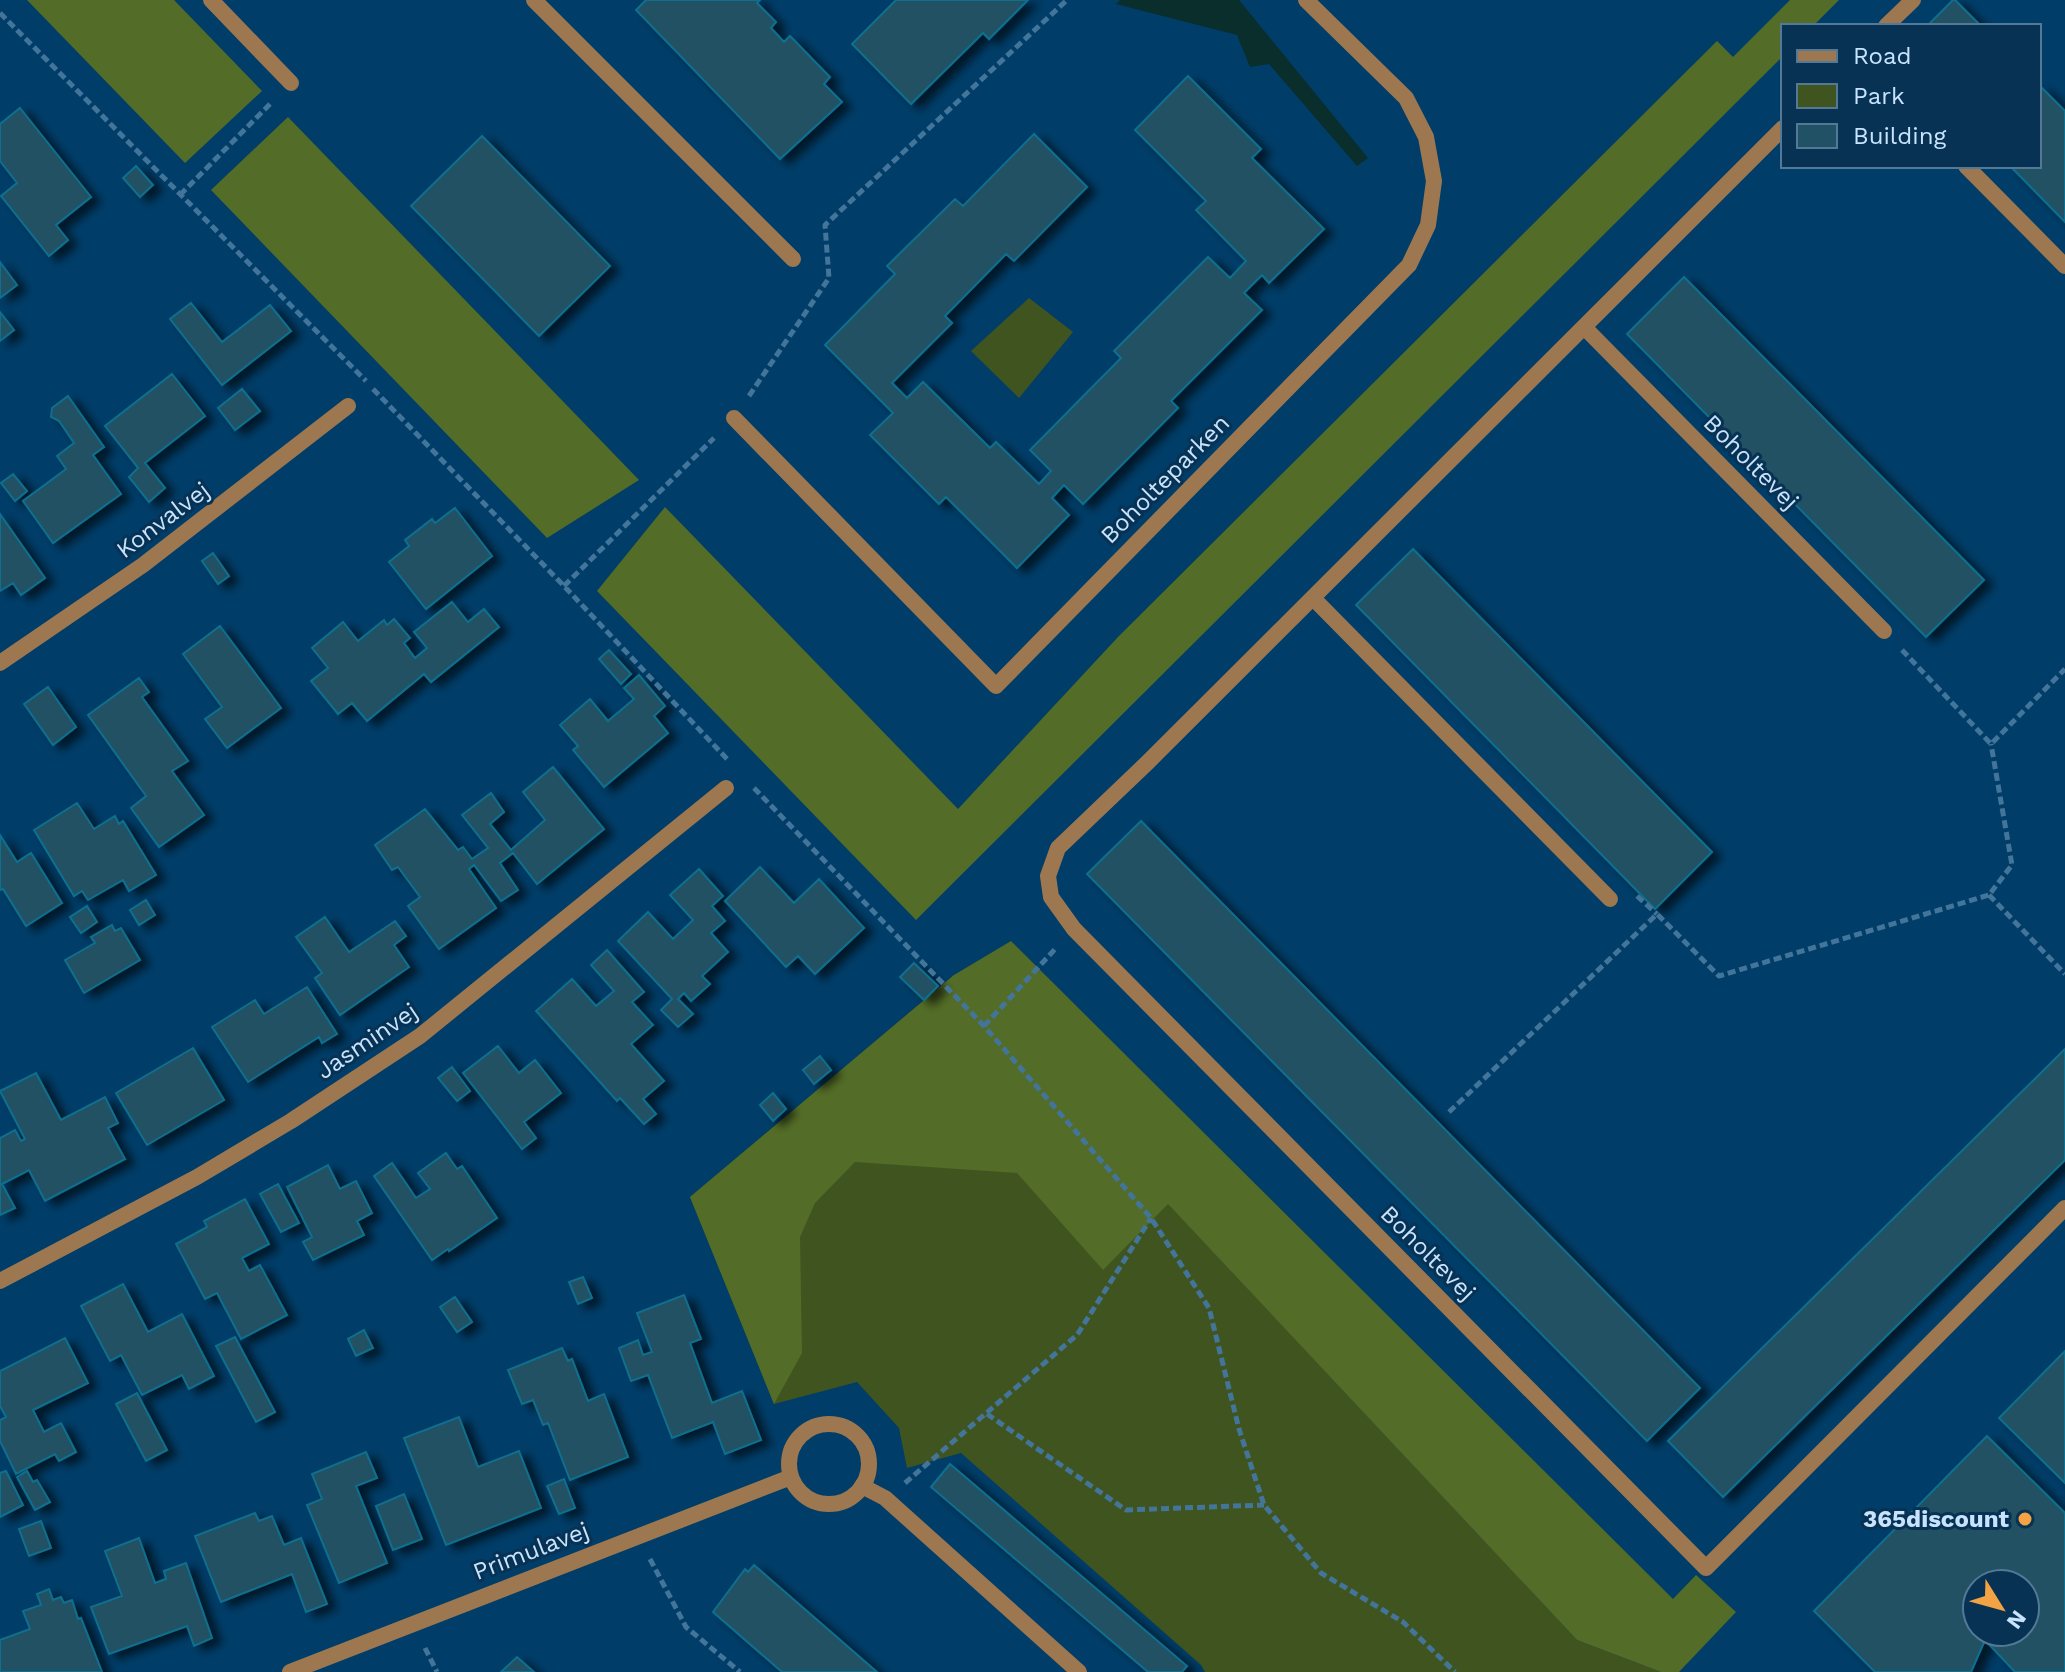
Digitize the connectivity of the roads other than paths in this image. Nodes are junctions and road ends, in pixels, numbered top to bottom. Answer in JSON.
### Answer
{"nodes":[{"id":1,"x":211,"y":0,"type":"edge"},
{"id":2,"x":1306,"y":0,"type":"edge"},
{"id":3,"x":1913,"y":0,"type":"edge"},
{"id":4,"x":537,"y":1,"type":"edge"},
{"id":5,"x":1888,"y":24,"type":"edge"},
{"id":6,"x":291,"y":83,"type":"road end"},
{"id":7,"x":1781,"y":130,"type":"edge"},
{"id":8,"x":1968,"y":168,"type":"edge"},
{"id":9,"x":793,"y":259,"type":"dead end"},
{"id":10,"x":2065,"y":266,"type":"edge"},
{"id":11,"x":1584,"y":327,"type":"junction"},
{"id":12,"x":348,"y":406,"type":"dead end"},
{"id":13,"x":734,"y":418,"type":"road end"},
{"id":14,"x":1313,"y":598,"type":"junction"},
{"id":15,"x":1884,"y":631,"type":"road end"},
{"id":16,"x":0,"y":663,"type":"edge"},
{"id":17,"x":726,"y":788,"type":"dead end"},
{"id":18,"x":1610,"y":899,"type":"dead end"},
{"id":19,"x":2065,"y":1208,"type":"edge"},
{"id":20,"x":0,"y":1281,"type":"edge"},
{"id":21,"x":791,"y":1477,"type":"junction"},
{"id":22,"x":862,"y":1486,"type":"junction"},
{"id":23,"x":290,"y":1672,"type":"edge"},
{"id":24,"x":1079,"y":1672,"type":"edge"}],
"edges":[{"from":1,"to":6,"type":"street"},
{"from":2,"to":13,"type":"street","name":"Boholteparken"},
{"from":3,"to":5,"type":"street"},
{"from":4,"to":9,"type":"street"},
{"from":7,"to":11,"type":"street","name":"Boholtevej"},
{"from":8,"to":10,"type":"street"},
{"from":11,"to":14,"type":"street","name":"Boholtevej"},
{"from":11,"to":15,"type":"street","name":"Boholtevej"},
{"from":12,"to":16,"type":"street","name":"Konvalvej"},
{"from":14,"to":18,"type":"street"},
{"from":14,"to":19,"type":"street","name":"Boholtevej"},
{"from":17,"to":20,"type":"street","name":"Jasminvej"},
{"from":21,"to":22,"type":"street"},
{"from":21,"to":22,"type":"street"},
{"from":21,"to":23,"type":"street","name":"Primulavej"},
{"from":22,"to":24,"type":"street"}]}
